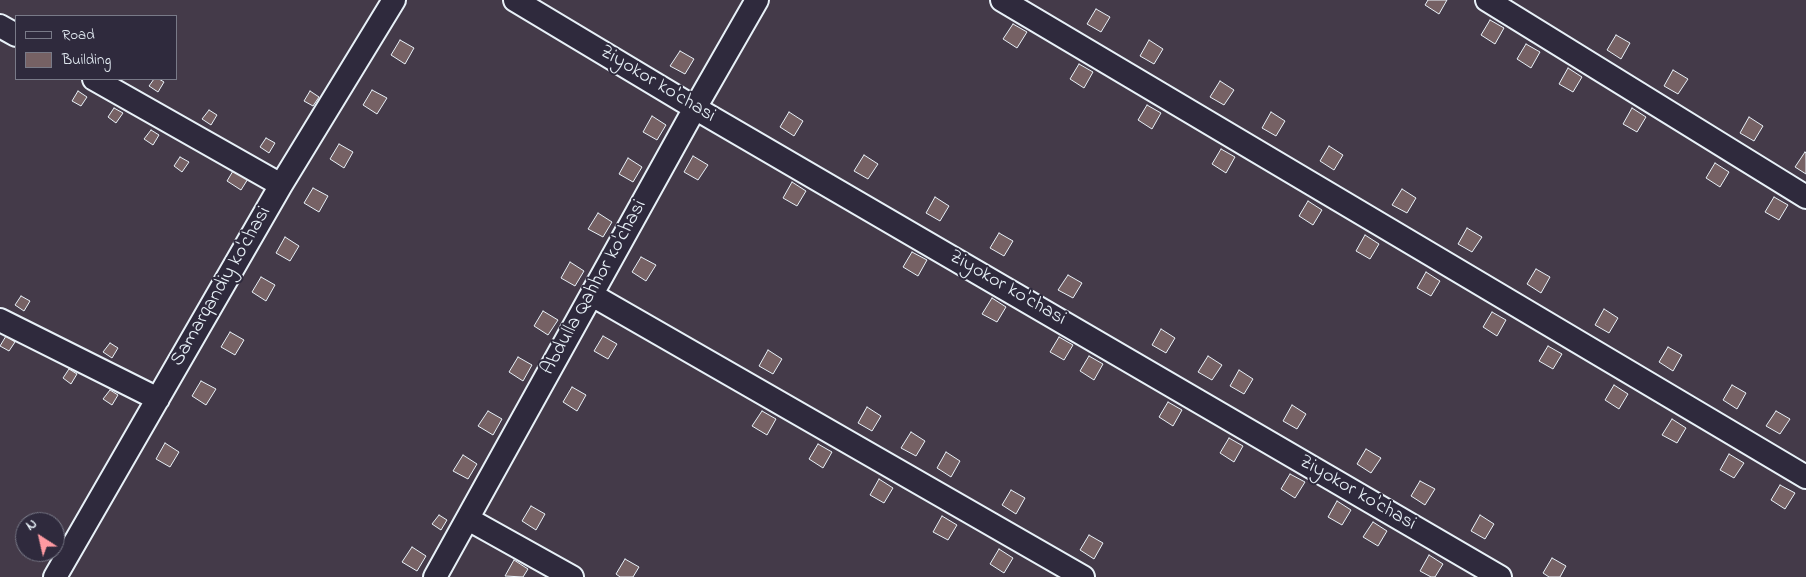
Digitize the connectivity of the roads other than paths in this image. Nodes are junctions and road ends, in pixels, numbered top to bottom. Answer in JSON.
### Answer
{"nodes":[{"id":1,"x":394,"y":0,"type":"edge"},
{"id":2,"x":515,"y":0,"type":"edge"},
{"id":3,"x":757,"y":0,"type":"edge"},
{"id":4,"x":1002,"y":0,"type":"edge"},
{"id":5,"x":1487,"y":0,"type":"edge"},
{"id":6,"x":0,"y":26,"type":"edge"},
{"id":7,"x":15,"y":34,"type":"edge"},
{"id":8,"x":96,"y":80,"type":"edge"},
{"id":9,"x":695,"y":108,"type":"junction"},
{"id":10,"x":282,"y":185,"type":"junction"},
{"id":11,"x":1806,"y":197,"type":"edge"},
{"id":12,"x":592,"y":295,"type":"junction"},
{"id":13,"x":0,"y":320,"type":"edge"},
{"id":14,"x":158,"y":399,"type":"junction"},
{"id":15,"x":1806,"y":477,"type":"edge"},
{"id":16,"x":468,"y":519,"type":"junction"},
{"id":17,"x":55,"y":577,"type":"edge"},
{"id":18,"x":435,"y":577,"type":"edge"},
{"id":19,"x":572,"y":577,"type":"edge"},
{"id":20,"x":1083,"y":577,"type":"edge"},
{"id":21,"x":1500,"y":577,"type":"edge"}],
"edges":[{"from":1,"to":10,"type":"street","name":"Samarqandiy ko'chasi"},
{"from":2,"to":9,"type":"street","name":"Ziyokor ko'chasi"},
{"from":3,"to":9,"type":"street","name":"Abdulla Qahhor ko'chasi"},
{"from":4,"to":15,"type":"street"},
{"from":5,"to":11,"type":"street"},
{"from":6,"to":7,"type":"street"},
{"from":8,"to":10,"type":"street"},
{"from":9,"to":12,"type":"street","name":"Abdulla Qahhor ko'chasi"},
{"from":9,"to":21,"type":"street","name":"Ziyokor ko'chasi"},
{"from":10,"to":14,"type":"street","name":"Samarqandiy ko'chasi"},
{"from":12,"to":16,"type":"street","name":"Abdulla Qahhor ko'chasi"},
{"from":12,"to":20,"type":"street"},
{"from":13,"to":14,"type":"street"},
{"from":14,"to":17,"type":"street","name":"Samarqandiy ko'chasi"},
{"from":16,"to":18,"type":"street","name":"Abdulla Qahhor ko'chasi"},
{"from":16,"to":19,"type":"street"}]}
